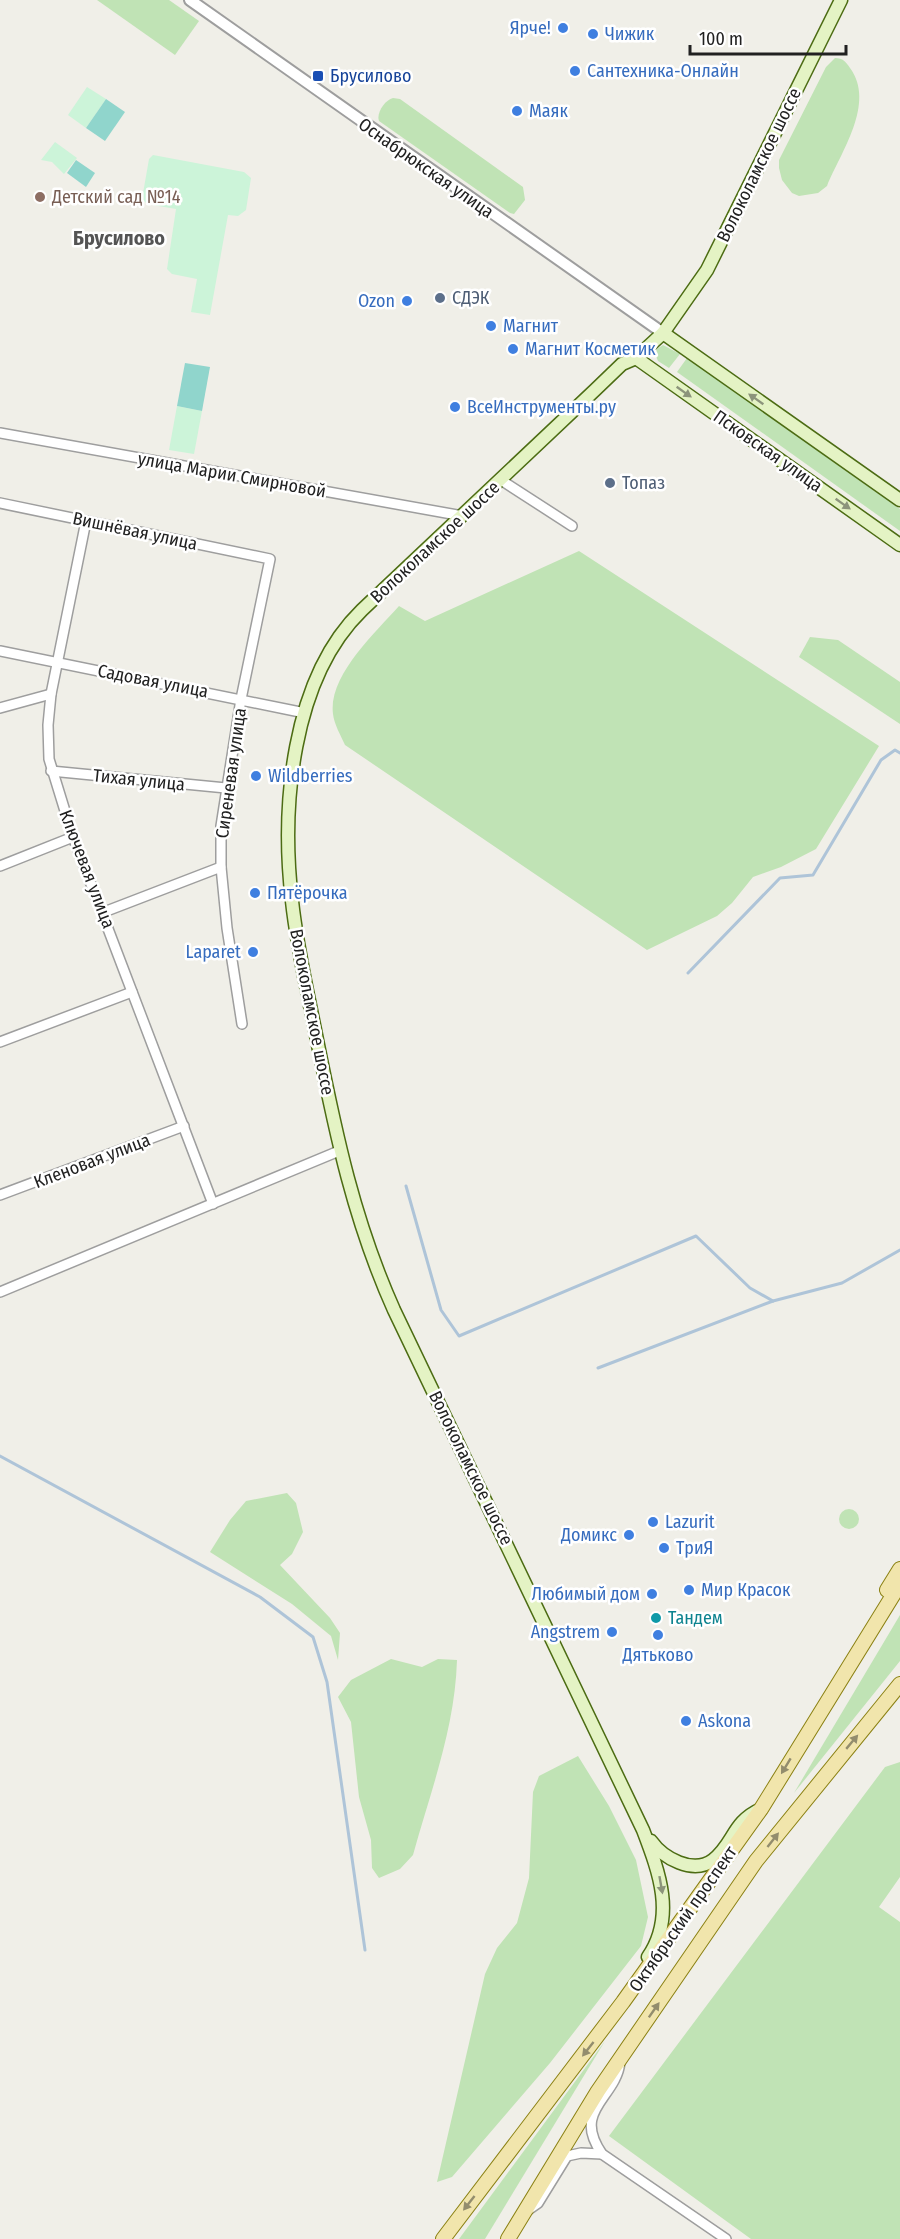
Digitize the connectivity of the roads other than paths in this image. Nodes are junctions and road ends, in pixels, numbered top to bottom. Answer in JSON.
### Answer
{"nodes":[{"id":1,"x":190,"y":0,"type":"edge"},
{"id":2,"x":841,"y":0,"type":"edge"},
{"id":3,"x":663,"y":333,"type":"junction"},
{"id":4,"x":636,"y":358,"type":"junction"},
{"id":5,"x":0,"y":433,"type":"edge"},
{"id":6,"x":501,"y":480,"type":"junction"},
{"id":7,"x":900,"y":500,"type":"edge"},
{"id":8,"x":0,"y":503,"type":"edge"},
{"id":9,"x":463,"y":516,"type":"junction"},
{"id":10,"x":86,"y":521,"type":"junction"},
{"id":11,"x":572,"y":526,"type":"dead end"},
{"id":12,"x":900,"y":545,"type":"edge"},
{"id":13,"x":270,"y":559,"type":"joint"},
{"id":14,"x":0,"y":651,"type":"edge"},
{"id":15,"x":59,"y":662,"type":"junction"},
{"id":16,"x":51,"y":694,"type":"junction"},
{"id":17,"x":241,"y":699,"type":"junction"},
{"id":18,"x":0,"y":708,"type":"edge"},
{"id":19,"x":305,"y":714,"type":"junction"},
{"id":20,"x":51,"y":771,"type":"junction"},
{"id":21,"x":226,"y":788,"type":"junction"},
{"id":22,"x":74,"y":837,"type":"junction"},
{"id":23,"x":0,"y":866,"type":"edge"},
{"id":24,"x":221,"y":867,"type":"junction"},
{"id":25,"x":104,"y":912,"type":"junction"},
{"id":26,"x":132,"y":992,"type":"junction"},
{"id":27,"x":242,"y":1024,"type":"dead end"},
{"id":28,"x":0,"y":1042,"type":"edge"},
{"id":29,"x":184,"y":1126,"type":"junction"},
{"id":30,"x":339,"y":1150,"type":"junction"},
{"id":31,"x":0,"y":1195,"type":"edge"},
{"id":32,"x":213,"y":1204,"type":"junction"},
{"id":33,"x":0,"y":1292,"type":"edge"},
{"id":34,"x":900,"y":1569,"type":"edge"},
{"id":35,"x":900,"y":1584,"type":"edge"},
{"id":36,"x":868,"y":1636,"type":"junction"},
{"id":37,"x":900,"y":1684,"type":"edge"},
{"id":38,"x":761,"y":1809,"type":"junction"},
{"id":39,"x":643,"y":1830,"type":"junction"},
{"id":40,"x":623,"y":2002,"type":"junction"},
{"id":41,"x":621,"y":2058,"type":"junction"},
{"id":42,"x":602,"y":2154,"type":"junction"},
{"id":43,"x":523,"y":2213,"type":"junction"},
{"id":44,"x":443,"y":2239,"type":"edge"},
{"id":45,"x":508,"y":2239,"type":"edge"},
{"id":46,"x":726,"y":2239,"type":"edge"}],
"edges":[{"from":1,"to":3,"type":"street","name":"Оснабрюкская улица"},
{"from":2,"to":3,"type":"main road","name":"Волоколамское шоссе"},
{"from":3,"to":4,"type":"main road","name":"Волоколамское шоссе"},
{"from":7,"to":3,"type":"main road","name":"Псковская улица","one_way":true},
{"from":4,"to":6,"type":"main road","name":"Волоколамское шоссе"},
{"from":4,"to":12,"type":"main road","name":"Псковская улица","one_way":true},
{"from":5,"to":9,"type":"street","name":"улица Марии Смирновой"},
{"from":6,"to":9,"type":"main road","name":"Волоколамское шоссе"},
{"from":6,"to":11,"type":"street"},
{"from":8,"to":10,"type":"street","name":"Вишнёвая улица"},
{"from":9,"to":19,"type":"main road","name":"Волоколамское шоссе"},
{"from":10,"to":13,"type":"street","name":"Вишнёвая улица"},
{"from":10,"to":15,"type":"street","name":"Ключевая улица"},
{"from":13,"to":17,"type":"street","name":"Сиреневая улица"},
{"from":14,"to":15,"type":"street","name":"Садовая улица"},
{"from":15,"to":16,"type":"street","name":"Ключевая улица"},
{"from":15,"to":17,"type":"street","name":"Садовая улица"},
{"from":16,"to":18,"type":"street"},
{"from":16,"to":20,"type":"street","name":"Ключевая улица"},
{"from":17,"to":19,"type":"street","name":"Садовая улица"},
{"from":17,"to":21,"type":"street","name":"Сиреневая улица"},
{"from":19,"to":30,"type":"main road","name":"Волоколамское шоссе"},
{"from":20,"to":21,"type":"street","name":"Тихая улица"},
{"from":20,"to":22,"type":"street","name":"Ключевая улица"},
{"from":21,"to":24,"type":"street","name":"Сиреневая улица"},
{"from":22,"to":23,"type":"street"},
{"from":22,"to":25,"type":"street","name":"Ключевая улица"},
{"from":24,"to":25,"type":"street"},
{"from":24,"to":27,"type":"street","name":"Сиреневая улица"},
{"from":25,"to":26,"type":"street","name":"Ключевая улица"},
{"from":26,"to":28,"type":"street"},
{"from":26,"to":29,"type":"street","name":"Ключевая улица"},
{"from":29,"to":31,"type":"street","name":"Кленовая улица"},
{"from":29,"to":32,"type":"street","name":"Ключевая улица"},
{"from":30,"to":32,"type":"street"},
{"from":30,"to":39,"type":"main road","name":"Волоколамское шоссе"},
{"from":32,"to":33,"type":"street"},
{"from":34,"to":36,"type":"main road"},
{"from":35,"to":36,"type":"main road","name":"Октябрьский проспект"},
{"from":36,"to":38,"type":"main road","name":"Октябрьский проспект","one_way":true},
{"from":41,"to":37,"type":"main road","name":"Октябрьский проспект","one_way":true},
{"from":38,"to":39,"type":"main road","name":"Волоколамское шоссе"},
{"from":38,"to":40,"type":"main road","name":"Октябрьский проспект"},
{"from":39,"to":40,"type":"main road","name":"Волоколамское шоссе","one_way":true},
{"from":40,"to":44,"type":"main road","name":"Октябрьский проспект","one_way":true},
{"from":41,"to":42,"type":"street"},
{"from":41,"to":43,"type":"main road","name":"Октябрьский проспект"},
{"from":42,"to":43,"type":"street"},
{"from":42,"to":46,"type":"street"},
{"from":43,"to":45,"type":"main road","name":"Октябрьский проспект"}]}
